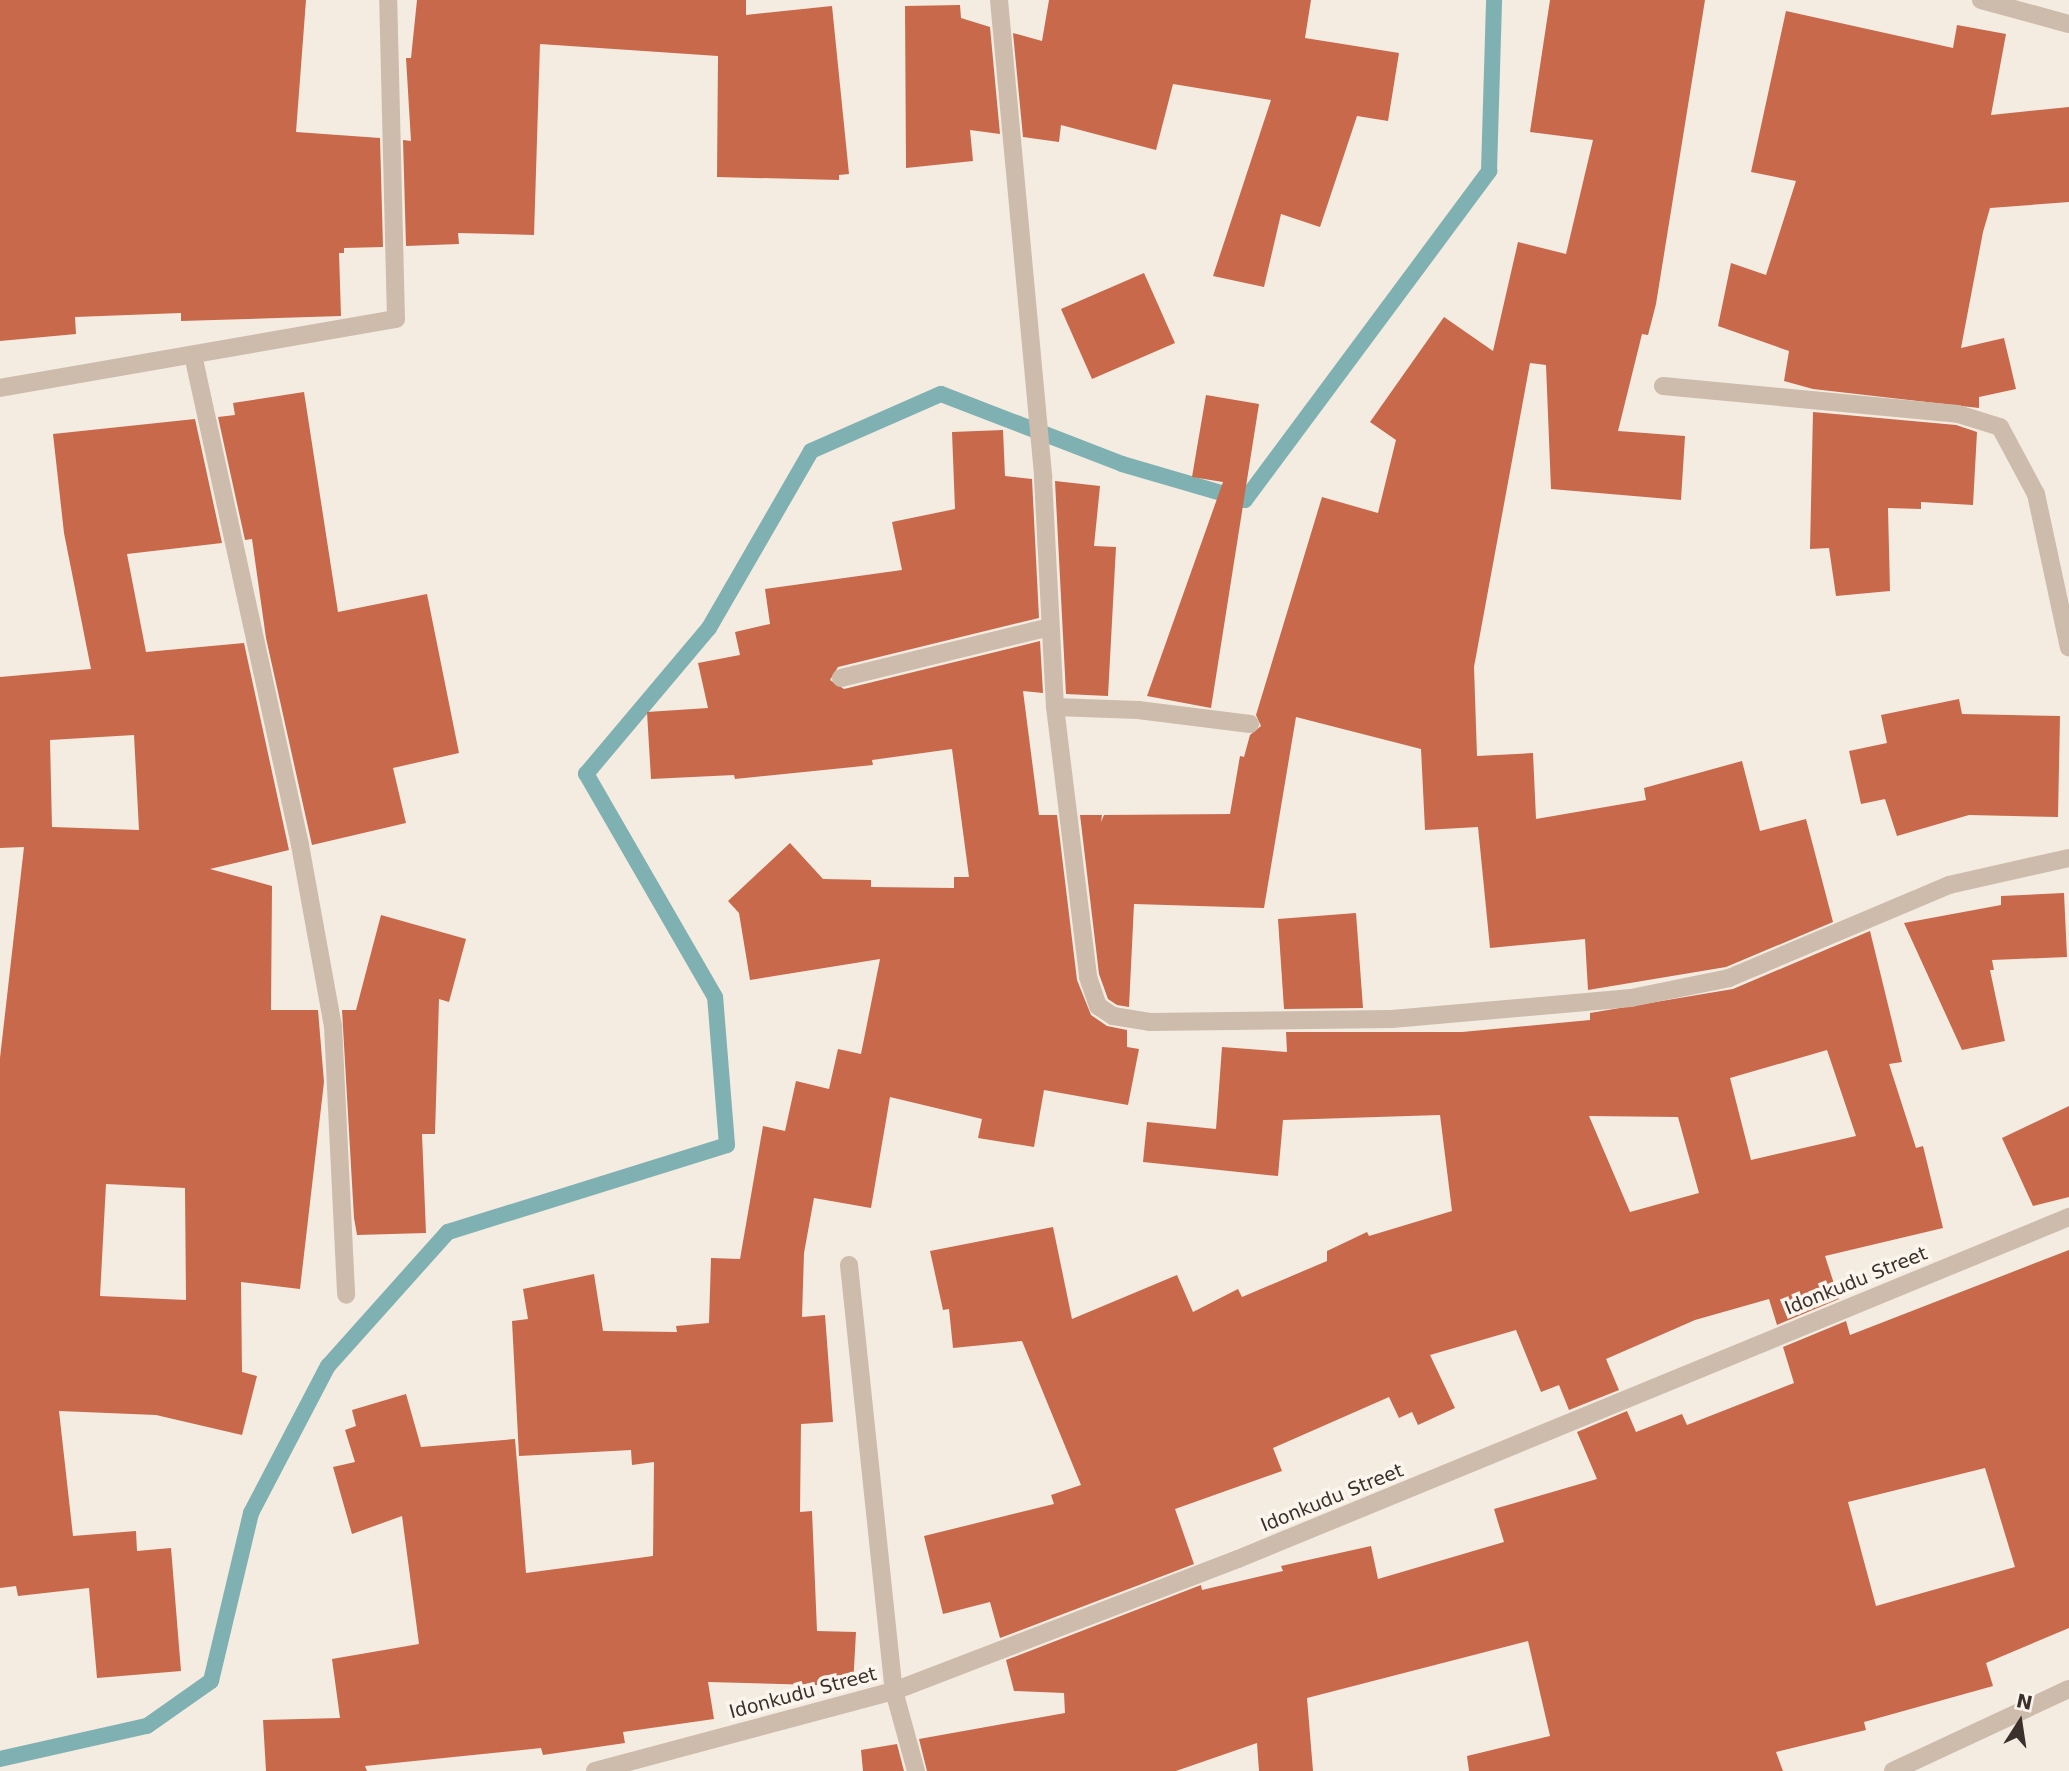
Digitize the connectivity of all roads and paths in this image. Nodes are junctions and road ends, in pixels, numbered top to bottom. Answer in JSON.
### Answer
{"nodes":[{"id":1,"x":388,"y":0,"type":"edge"},
{"id":2,"x":999,"y":0,"type":"edge"},
{"id":3,"x":1981,"y":0,"type":"edge"},
{"id":4,"x":2069,"y":24,"type":"edge"},
{"id":5,"x":193,"y":355,"type":"junction"},
{"id":6,"x":1663,"y":386,"type":"dead end"},
{"id":7,"x":0,"y":387,"type":"edge"},
{"id":8,"x":1050,"y":627,"type":"junction"},
{"id":9,"x":2069,"y":648,"type":"edge"},
{"id":10,"x":841,"y":678,"type":"dead end"},
{"id":11,"x":1055,"y":707,"type":"junction"},
{"id":12,"x":1250,"y":724,"type":"dead end"},
{"id":13,"x":2069,"y":858,"type":"edge"},
{"id":14,"x":2069,"y":1217,"type":"edge"},
{"id":15,"x":849,"y":1265,"type":"dead end"},
{"id":16,"x":346,"y":1295,"type":"dead end"},
{"id":17,"x":2069,"y":1689,"type":"edge"},
{"id":18,"x":894,"y":1691,"type":"junction"},
{"id":19,"x":595,"y":1771,"type":"edge"},
{"id":20,"x":916,"y":1771,"type":"edge"},
{"id":21,"x":1893,"y":1771,"type":"edge"}],
"edges":[{"from":1,"to":5,"type":"street"},
{"from":2,"to":8,"type":"street"},
{"from":3,"to":4,"type":"street"},
{"from":5,"to":7,"type":"street"},
{"from":5,"to":16,"type":"street"},
{"from":6,"to":9,"type":"street"},
{"from":8,"to":10,"type":"street"},
{"from":8,"to":11,"type":"street"},
{"from":11,"to":12,"type":"street"},
{"from":11,"to":13,"type":"street"},
{"from":14,"to":18,"type":"street","name":"Idonkudu Street"},
{"from":15,"to":18,"type":"street"},
{"from":17,"to":21,"type":"street"},
{"from":18,"to":19,"type":"street","name":"Idonkudu Street"},
{"from":18,"to":20,"type":"street"}]}
